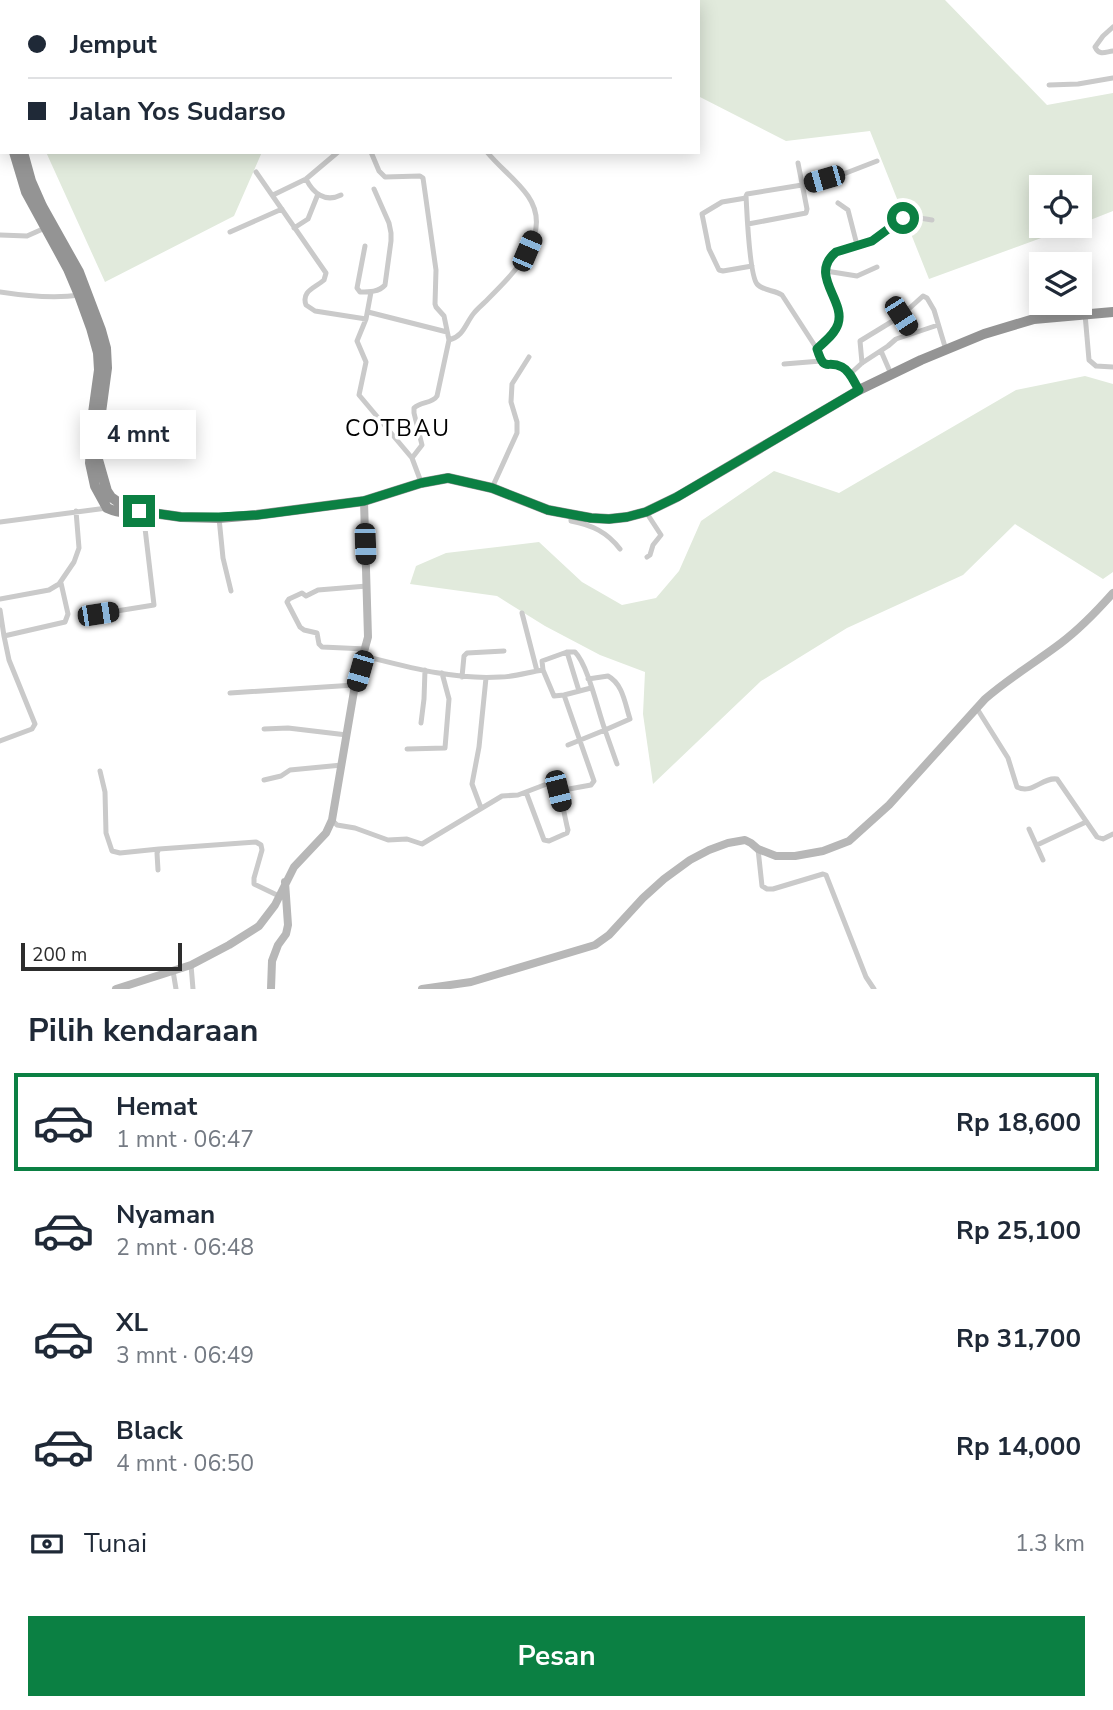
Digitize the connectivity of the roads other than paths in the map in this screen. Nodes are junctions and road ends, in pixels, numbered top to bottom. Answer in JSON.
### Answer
{"nodes":[{"id":1,"x":1113,"y":27,"type":"edge"},
{"id":2,"x":1113,"y":51,"type":"edge"},
{"id":3,"x":1113,"y":78,"type":"edge"},
{"id":4,"x":1049,"y":85,"type":"dead end"},
{"id":5,"x":16,"y":154,"type":"edge"},
{"id":6,"x":24,"y":154,"type":"edge"},
{"id":7,"x":336,"y":154,"type":"edge"},
{"id":8,"x":372,"y":154,"type":"edge"},
{"id":9,"x":489,"y":154,"type":"edge"},
{"id":10,"x":877,"y":161,"type":"dead end"},
{"id":11,"x":798,"y":163,"type":"dead end"},
{"id":12,"x":256,"y":172,"type":"dead end"},
{"id":13,"x":306,"y":179,"type":"junction"},
{"id":14,"x":802,"y":186,"type":"junction"},
{"id":15,"x":374,"y":189,"type":"dead end"},
{"id":16,"x":318,"y":194,"type":"junction"},
{"id":17,"x":273,"y":195,"type":"junction"},
{"id":18,"x":341,"y":195,"type":"dead end"},
{"id":19,"x":746,"y":198,"type":"junction"},
{"id":20,"x":838,"y":203,"type":"dead end"},
{"id":21,"x":282,"y":209,"type":"junction"},
{"id":22,"x":932,"y":220,"type":"dead end"},
{"id":23,"x":748,"y":223,"type":"junction"},
{"id":24,"x":45,"y":228,"type":"junction"},
{"id":25,"x":294,"y":228,"type":"junction"},
{"id":26,"x":230,"y":232,"type":"dead end"},
{"id":27,"x":0,"y":235,"type":"edge"},
{"id":28,"x":857,"y":245,"type":"junction"},
{"id":29,"x":365,"y":246,"type":"dead end"},
{"id":30,"x":752,"y":265,"type":"junction"},
{"id":31,"x":877,"y":267,"type":"dead end"},
{"id":32,"x":826,"y":271,"type":"junction"},
{"id":33,"x":0,"y":292,"type":"edge"},
{"id":34,"x":371,"y":292,"type":"junction"},
{"id":35,"x":83,"y":294,"type":"junction"},
{"id":36,"x":1113,"y":312,"type":"edge"},
{"id":37,"x":1092,"y":314,"type":"edge"},
{"id":38,"x":367,"y":315,"type":"junction"},
{"id":39,"x":1075,"y":315,"type":"edge"},
{"id":40,"x":1085,"y":315,"type":"edge"},
{"id":41,"x":901,"y":316,"type":"junction"},
{"id":42,"x":938,"y":325,"type":"junction"},
{"id":43,"x":915,"y":331,"type":"junction"},
{"id":44,"x":447,"y":332,"type":"junction"},
{"id":45,"x":449,"y":340,"type":"junction"},
{"id":46,"x":817,"y":349,"type":"junction"},
{"id":47,"x":946,"y":350,"type":"junction"},
{"id":48,"x":881,"y":351,"type":"junction"},
{"id":49,"x":528,"y":357,"type":"dead end"},
{"id":50,"x":821,"y":361,"type":"junction"},
{"id":51,"x":862,"y":363,"type":"junction"},
{"id":52,"x":784,"y":364,"type":"dead end"},
{"id":53,"x":1113,"y":367,"type":"edge"},
{"id":54,"x":850,"y":374,"type":"junction"},
{"id":55,"x":891,"y":374,"type":"junction"},
{"id":56,"x":859,"y":390,"type":"junction"},
{"id":57,"x":412,"y":458,"type":"junction"},
{"id":58,"x":421,"y":483,"type":"junction"},
{"id":59,"x":492,"y":488,"type":"junction"},
{"id":60,"x":364,"y":501,"type":"junction"},
{"id":61,"x":107,"y":508,"type":"junction"},
{"id":62,"x":76,"y":511,"type":"junction"},
{"id":63,"x":141,"y":511,"type":"junction"},
{"id":64,"x":646,"y":512,"type":"junction"},
{"id":65,"x":571,"y":515,"type":"junction"},
{"id":66,"x":219,"y":517,"type":"junction"},
{"id":67,"x":0,"y":522,"type":"edge"},
{"id":68,"x":620,"y":550,"type":"dead end"},
{"id":69,"x":647,"y":557,"type":"dead end"},
{"id":70,"x":61,"y":583,"type":"junction"},
{"id":71,"x":367,"y":586,"type":"junction"},
{"id":72,"x":231,"y":591,"type":"dead end"},
{"id":73,"x":1113,"y":593,"type":"edge"},
{"id":74,"x":0,"y":598,"type":"edge"},
{"id":75,"x":0,"y":610,"type":"edge"},
{"id":76,"x":522,"y":613,"type":"dead end"},
{"id":77,"x":98,"y":614,"type":"dead end"},
{"id":78,"x":4,"y":636,"type":"junction"},
{"id":79,"x":504,"y":651,"type":"dead end"},
{"id":80,"x":567,"y":652,"type":"junction"},
{"id":81,"x":365,"y":653,"type":"junction"},
{"id":82,"x":425,"y":670,"type":"junction"},
{"id":83,"x":540,"y":670,"type":"junction"},
{"id":84,"x":442,"y":673,"type":"junction"},
{"id":85,"x":462,"y":677,"type":"junction"},
{"id":86,"x":486,"y":678,"type":"junction"},
{"id":87,"x":588,"y":679,"type":"junction"},
{"id":88,"x":355,"y":685,"type":"junction"},
{"id":89,"x":591,"y":688,"type":"junction"},
{"id":90,"x":579,"y":691,"type":"junction"},
{"id":91,"x":230,"y":693,"type":"dead end"},
{"id":92,"x":564,"y":695,"type":"junction"},
{"id":93,"x":976,"y":707,"type":"junction"},
{"id":94,"x":421,"y":723,"type":"dead end"},
{"id":95,"x":264,"y":729,"type":"dead end"},
{"id":96,"x":604,"y":730,"type":"junction"},
{"id":97,"x":347,"y":735,"type":"junction"},
{"id":98,"x":580,"y":739,"type":"junction"},
{"id":99,"x":0,"y":741,"type":"edge"},
{"id":100,"x":569,"y":745,"type":"dead end"},
{"id":101,"x":407,"y":749,"type":"dead end"},
{"id":102,"x":617,"y":764,"type":"dead end"},
{"id":103,"x":342,"y":765,"type":"junction"},
{"id":104,"x":100,"y":771,"type":"dead end"},
{"id":105,"x":264,"y":780,"type":"dead end"},
{"id":106,"x":558,"y":791,"type":"junction"},
{"id":107,"x":526,"y":792,"type":"junction"},
{"id":108,"x":481,"y":808,"type":"junction"},
{"id":109,"x":332,"y":820,"type":"junction"},
{"id":110,"x":1086,"y":822,"type":"junction"},
{"id":111,"x":1029,"y":829,"type":"dead end"},
{"id":112,"x":1113,"y":834,"type":"edge"},
{"id":113,"x":1037,"y":845,"type":"junction"},
{"id":114,"x":159,"y":849,"type":"junction"},
{"id":115,"x":758,"y":849,"type":"junction"},
{"id":116,"x":1043,"y":860,"type":"dead end"},
{"id":117,"x":158,"y":870,"type":"dead end"},
{"id":118,"x":285,"y":882,"type":"junction"},
{"id":119,"x":277,"y":901,"type":"junction"},
{"id":120,"x":288,"y":909,"type":"junction"},
{"id":121,"x":191,"y":965,"type":"junction"},
{"id":122,"x":173,"y":971,"type":"junction"},
{"id":123,"x":116,"y":989,"type":"edge"},
{"id":124,"x":176,"y":989,"type":"edge"},
{"id":125,"x":193,"y":989,"type":"edge"},
{"id":126,"x":271,"y":989,"type":"edge"},
{"id":127,"x":422,"y":989,"type":"edge"},
{"id":128,"x":874,"y":989,"type":"edge"}],
"edges":[{"from":1,"to":2,"type":"street"},
{"from":3,"to":4,"type":"street"},
{"from":5,"to":24,"type":"highway"},
{"from":6,"to":35,"type":"highway"},
{"from":7,"to":13,"type":"street"},
{"from":8,"to":44,"type":"street"},
{"from":9,"to":45,"type":"street"},
{"from":10,"to":14,"type":"street"},
{"from":11,"to":14,"type":"street"},
{"from":12,"to":17,"type":"street"},
{"from":13,"to":16,"type":"street"},
{"from":13,"to":17,"type":"street"},
{"from":14,"to":19,"type":"street"},
{"from":14,"to":23,"type":"street"},
{"from":15,"to":34,"type":"street"},
{"from":16,"to":18,"type":"street"},
{"from":16,"to":25,"type":"street"},
{"from":17,"to":21,"type":"street"},
{"from":19,"to":23,"type":"street"},
{"from":19,"to":30,"type":"street"},
{"from":20,"to":28,"type":"street"},
{"from":21,"to":25,"type":"street"},
{"from":21,"to":26,"type":"street"},
{"from":22,"to":28,"type":"street"},
{"from":23,"to":30,"type":"street"},
{"from":24,"to":27,"type":"street"},
{"from":24,"to":35,"type":"highway"},
{"from":25,"to":38,"type":"street"},
{"from":28,"to":32,"type":"street"},
{"from":29,"to":34,"type":"street"},
{"from":30,"to":46,"type":"street"},
{"from":31,"to":32,"type":"street"},
{"from":32,"to":46,"type":"street"},
{"from":33,"to":35,"type":"street"},
{"from":34,"to":38,"type":"street"},
{"from":35,"to":61,"type":"highway"},
{"from":35,"to":63,"type":"highway"},
{"from":36,"to":37,"type":"highway"},
{"from":38,"to":44,"type":"street"},
{"from":38,"to":57,"type":"street"},
{"from":39,"to":47,"type":"highway"},
{"from":40,"to":53,"type":"street"},
{"from":41,"to":42,"type":"street"},
{"from":41,"to":43,"type":"street"},
{"from":41,"to":51,"type":"street"},
{"from":42,"to":43,"type":"street"},
{"from":42,"to":47,"type":"street"},
{"from":43,"to":48,"type":"street"},
{"from":44,"to":45,"type":"street"},
{"from":45,"to":57,"type":"street"},
{"from":46,"to":50,"type":"street"},
{"from":47,"to":55,"type":"highway"},
{"from":48,"to":51,"type":"street"},
{"from":48,"to":55,"type":"street"},
{"from":49,"to":59,"type":"street"},
{"from":50,"to":52,"type":"street"},
{"from":50,"to":54,"type":"street"},
{"from":51,"to":54,"type":"street"},
{"from":54,"to":56,"type":"street"},
{"from":55,"to":56,"type":"highway"},
{"from":56,"to":64,"type":"highway"},
{"from":57,"to":58,"type":"street"},
{"from":58,"to":59,"type":"highway"},
{"from":58,"to":60,"type":"highway"},
{"from":59,"to":65,"type":"highway"},
{"from":60,"to":66,"type":"highway"},
{"from":60,"to":71,"type":"street"},
{"from":61,"to":62,"type":"street"},
{"from":61,"to":63,"type":"highway"},
{"from":62,"to":67,"type":"street"},
{"from":62,"to":70,"type":"street"},
{"from":63,"to":66,"type":"highway"},
{"from":63,"to":77,"type":"street"},
{"from":64,"to":65,"type":"highway"},
{"from":64,"to":69,"type":"street"},
{"from":65,"to":68,"type":"street"},
{"from":66,"to":72,"type":"street"},
{"from":70,"to":74,"type":"street"},
{"from":70,"to":78,"type":"street"},
{"from":71,"to":81,"type":"street"},
{"from":71,"to":81,"type":"street"},
{"from":73,"to":93,"type":"street"},
{"from":75,"to":78,"type":"street"},
{"from":76,"to":83,"type":"street"},
{"from":78,"to":99,"type":"street"},
{"from":79,"to":85,"type":"street"},
{"from":80,"to":83,"type":"street"},
{"from":80,"to":87,"type":"street"},
{"from":80,"to":90,"type":"street"},
{"from":81,"to":82,"type":"street"},
{"from":81,"to":88,"type":"street"},
{"from":82,"to":84,"type":"street"},
{"from":82,"to":94,"type":"street"},
{"from":83,"to":86,"type":"street"},
{"from":83,"to":92,"type":"street"},
{"from":84,"to":85,"type":"street"},
{"from":84,"to":101,"type":"street"},
{"from":85,"to":86,"type":"street"},
{"from":86,"to":108,"type":"street"},
{"from":87,"to":89,"type":"street"},
{"from":87,"to":96,"type":"street"},
{"from":88,"to":91,"type":"street"},
{"from":88,"to":97,"type":"street"},
{"from":89,"to":90,"type":"street"},
{"from":89,"to":96,"type":"street"},
{"from":90,"to":92,"type":"street"},
{"from":92,"to":98,"type":"street"},
{"from":93,"to":110,"type":"street"},
{"from":93,"to":115,"type":"street"},
{"from":95,"to":97,"type":"street"},
{"from":96,"to":98,"type":"street"},
{"from":96,"to":102,"type":"street"},
{"from":97,"to":103,"type":"street"},
{"from":98,"to":100,"type":"street"},
{"from":98,"to":106,"type":"street"},
{"from":103,"to":105,"type":"street"},
{"from":103,"to":109,"type":"street"},
{"from":104,"to":114,"type":"street"},
{"from":106,"to":107,"type":"street"},
{"from":106,"to":107,"type":"street"},
{"from":107,"to":108,"type":"street"},
{"from":108,"to":109,"type":"street"},
{"from":109,"to":118,"type":"street"},
{"from":110,"to":112,"type":"street"},
{"from":110,"to":113,"type":"street"},
{"from":111,"to":113,"type":"street"},
{"from":113,"to":116,"type":"street"},
{"from":114,"to":117,"type":"street"},
{"from":114,"to":119,"type":"street"},
{"from":115,"to":127,"type":"street"},
{"from":115,"to":128,"type":"street"},
{"from":118,"to":119,"type":"street"},
{"from":118,"to":120,"type":"street"},
{"from":119,"to":120,"type":"street"},
{"from":119,"to":121,"type":"street"},
{"from":120,"to":126,"type":"street"},
{"from":121,"to":122,"type":"street"},
{"from":121,"to":125,"type":"street"},
{"from":122,"to":123,"type":"street"},
{"from":122,"to":124,"type":"street"}]}
